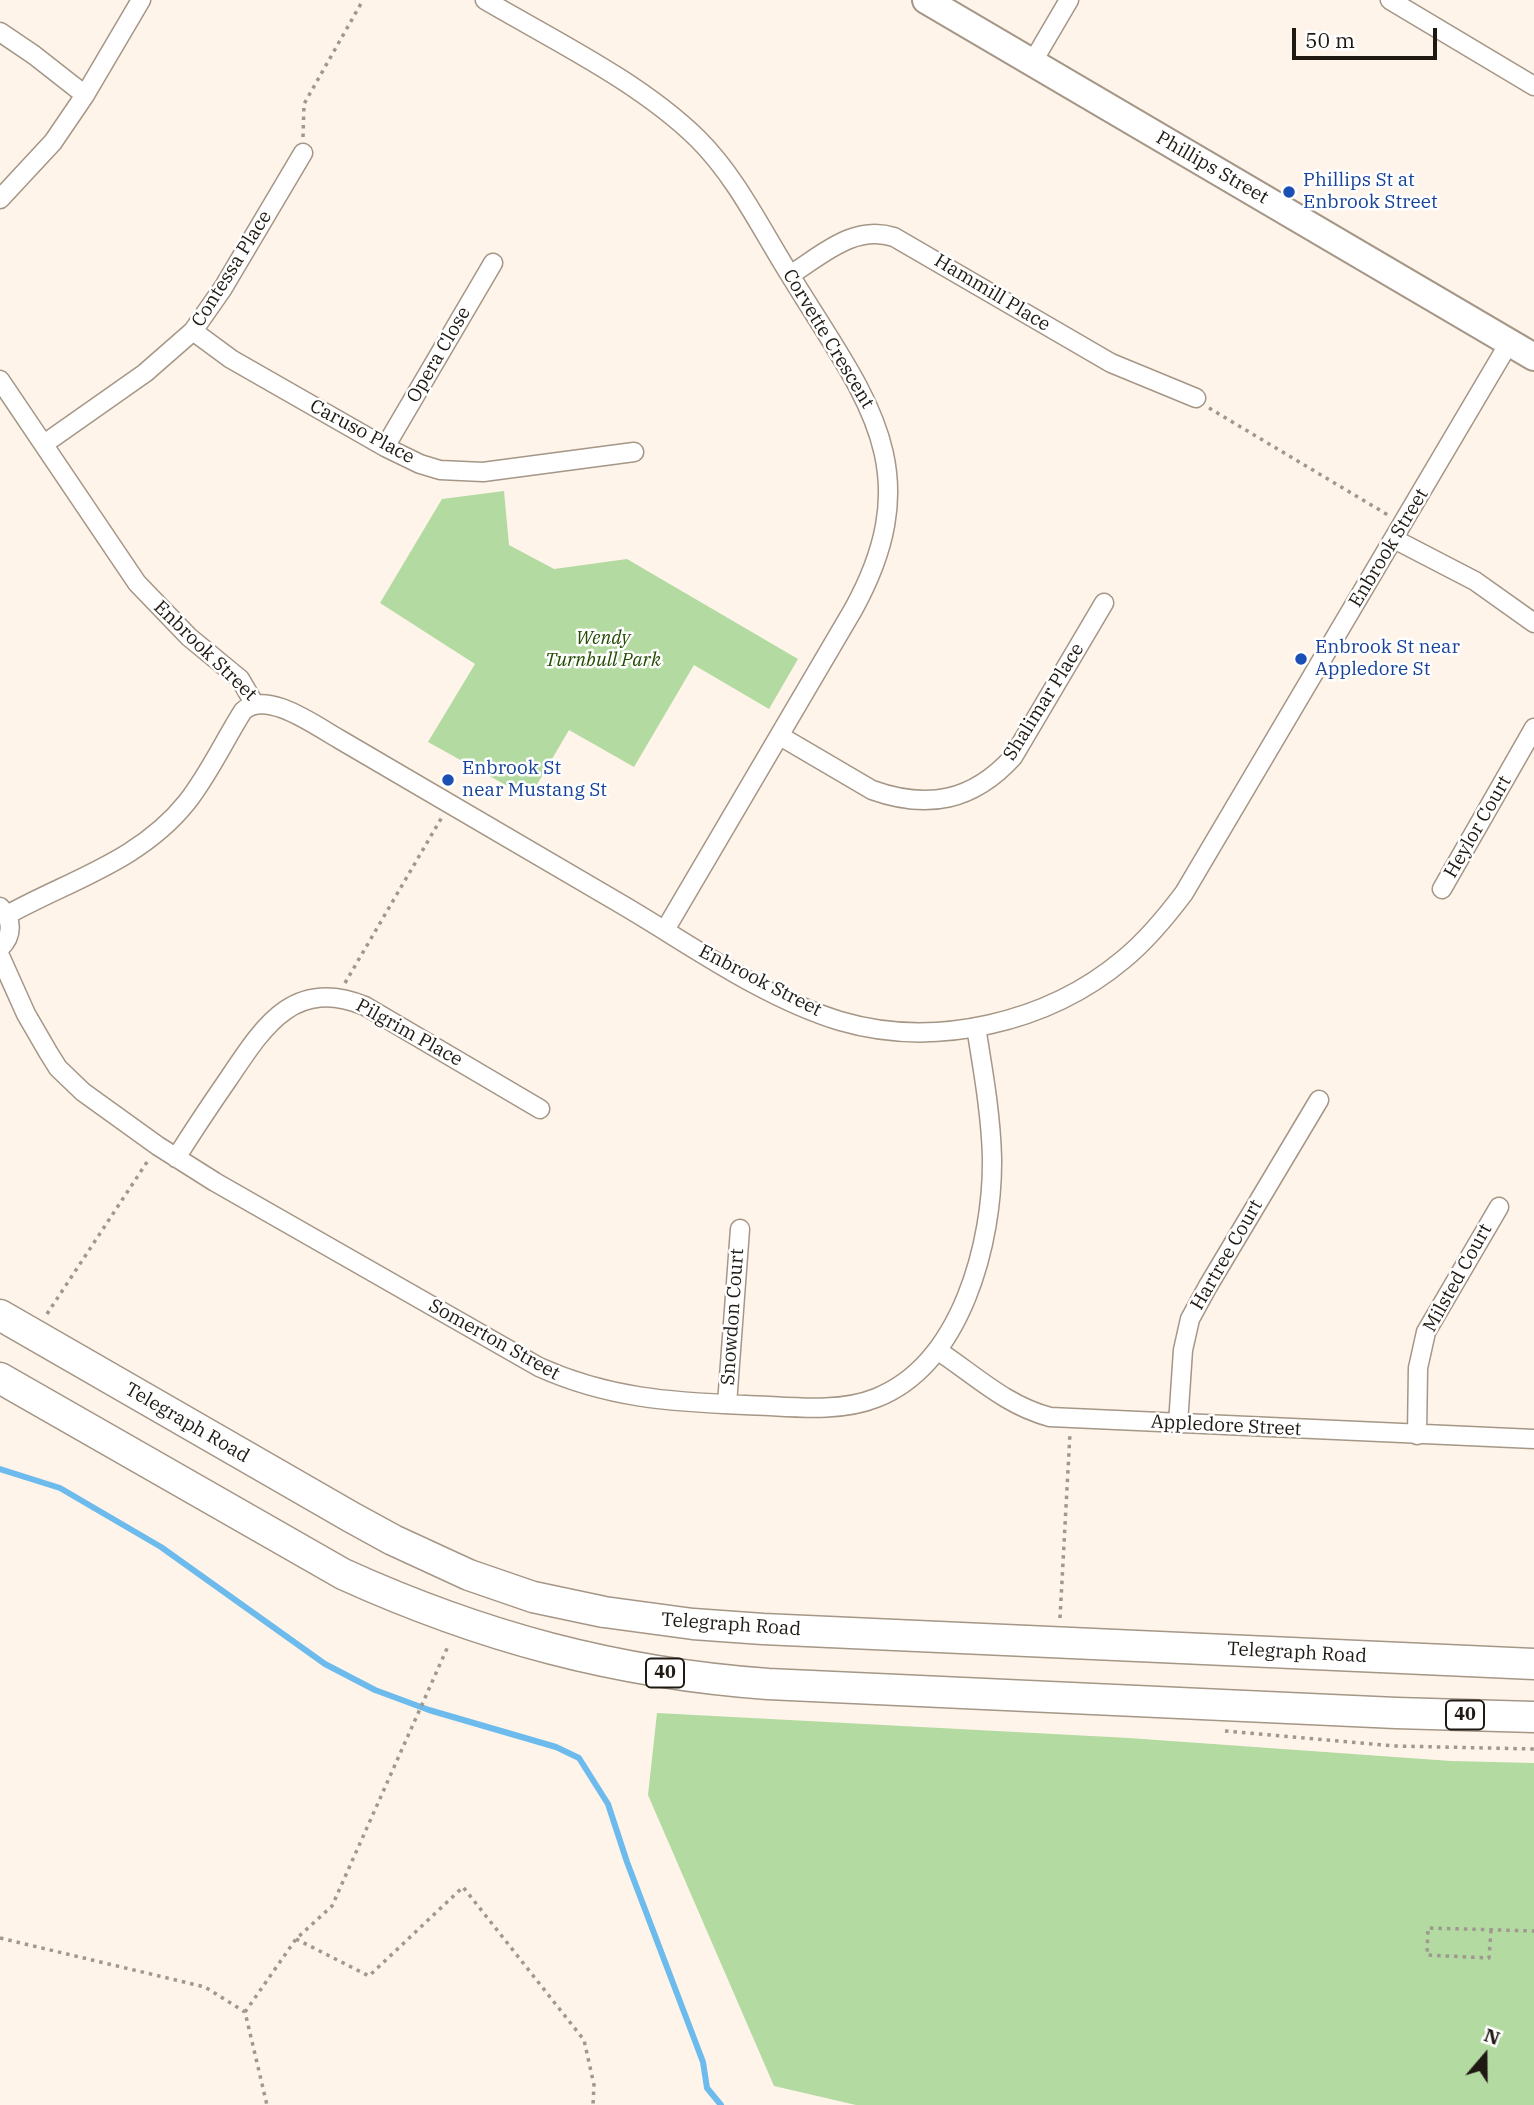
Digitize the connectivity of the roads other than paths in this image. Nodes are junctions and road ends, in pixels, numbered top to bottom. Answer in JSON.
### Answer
{"nodes":[{"id":1,"x":141,"y":0,"type":"edge"},
{"id":2,"x":485,"y":0,"type":"edge"},
{"id":3,"x":926,"y":0,"type":"edge"},
{"id":4,"x":1069,"y":0,"type":"edge"},
{"id":5,"x":1390,"y":0,"type":"edge"},
{"id":6,"x":0,"y":32,"type":"edge"},
{"id":7,"x":1032,"y":63,"type":"junction"},
{"id":8,"x":1534,"y":86,"type":"edge"},
{"id":9,"x":85,"y":95,"type":"junction"},
{"id":10,"x":303,"y":153,"type":"road end"},
{"id":11,"x":0,"y":199,"type":"edge"},
{"id":12,"x":493,"y":263,"type":"dead end"},
{"id":13,"x":790,"y":275,"type":"junction"},
{"id":14,"x":193,"y":331,"type":"junction"},
{"id":15,"x":1509,"y":343,"type":"junction"},
{"id":16,"x":1534,"y":357,"type":"edge"},
{"id":17,"x":0,"y":380,"type":"edge"},
{"id":18,"x":1196,"y":398,"type":"road end"},
{"id":19,"x":44,"y":444,"type":"junction"},
{"id":20,"x":385,"y":447,"type":"junction"},
{"id":21,"x":634,"y":452,"type":"dead end"},
{"id":22,"x":1394,"y":540,"type":"junction"},
{"id":23,"x":1104,"y":603,"type":"dead end"},
{"id":24,"x":1534,"y":623,"type":"edge"},
{"id":25,"x":254,"y":704,"type":"junction"},
{"id":26,"x":1534,"y":728,"type":"edge"},
{"id":27,"x":780,"y":736,"type":"junction"},
{"id":28,"x":1442,"y":889,"type":"dead end"},
{"id":29,"x":4,"y":911,"type":"edge"},
{"id":30,"x":665,"y":930,"type":"junction"},
{"id":31,"x":0,"y":948,"type":"edge"},
{"id":32,"x":0,"y":956,"type":"edge"},
{"id":33,"x":976,"y":1027,"type":"junction"},
{"id":34,"x":1319,"y":1100,"type":"dead end"},
{"id":35,"x":540,"y":1109,"type":"dead end"},
{"id":36,"x":176,"y":1158,"type":"junction"},
{"id":37,"x":1499,"y":1207,"type":"dead end"},
{"id":38,"x":740,"y":1229,"type":"dead end"},
{"id":39,"x":0,"y":1315,"type":"edge"},
{"id":40,"x":937,"y":1350,"type":"junction"},
{"id":41,"x":0,"y":1378,"type":"edge"},
{"id":42,"x":727,"y":1404,"type":"junction"},
{"id":43,"x":1178,"y":1424,"type":"junction"},
{"id":44,"x":1417,"y":1435,"type":"junction"},
{"id":45,"x":1534,"y":1439,"type":"edge"},
{"id":46,"x":1534,"y":1664,"type":"edge"},
{"id":47,"x":1534,"y":1717,"type":"edge"}],
"edges":[{"from":1,"to":9,"type":"street"},
{"from":2,"to":13,"type":"street","name":"Corvette Crescent"},
{"from":3,"to":7,"type":"street","name":"Phillips Street"},
{"from":4,"to":7,"type":"street"},
{"from":5,"to":8,"type":"street"},
{"from":6,"to":9,"type":"street"},
{"from":7,"to":15,"type":"street","name":"Phillips Street"},
{"from":9,"to":11,"type":"street"},
{"from":10,"to":14,"type":"street","name":"Contessa Place"},
{"from":12,"to":20,"type":"street","name":"Opera Close"},
{"from":13,"to":18,"type":"street","name":"Hammill Place"},
{"from":13,"to":27,"type":"street","name":"Corvette Crescent"},
{"from":14,"to":19,"type":"street","name":"Contessa Place"},
{"from":14,"to":20,"type":"street","name":"Caruso Place"},
{"from":15,"to":16,"type":"street","name":"Phillips Street"},
{"from":15,"to":22,"type":"street","name":"Enbrook Street"},
{"from":17,"to":19,"type":"street","name":"Enbrook Street"},
{"from":19,"to":25,"type":"street","name":"Enbrook Street"},
{"from":20,"to":21,"type":"street","name":"Caruso Place"},
{"from":22,"to":24,"type":"street"},
{"from":22,"to":33,"type":"street","name":"Enbrook Street"},
{"from":23,"to":27,"type":"street","name":"Shalimar Place"},
{"from":25,"to":29,"type":"street"},
{"from":25,"to":30,"type":"street","name":"Enbrook Street"},
{"from":26,"to":28,"type":"street","name":"Heylor Court"},
{"from":27,"to":30,"type":"street","name":"Corvette Crescent"},
{"from":29,"to":31,"type":"street"},
{"from":30,"to":33,"type":"street","name":"Enbrook Street"},
{"from":32,"to":36,"type":"street","name":"Somerton Street"},
{"from":33,"to":40,"type":"street","name":"Somerton Street"},
{"from":34,"to":43,"type":"street","name":"Hartree Court"},
{"from":35,"to":36,"type":"street","name":"Pilgrim Place"},
{"from":36,"to":42,"type":"street","name":"Somerton Street"},
{"from":37,"to":44,"type":"street","name":"Milsted Court"},
{"from":38,"to":42,"type":"street","name":"Snowdon Court"},
{"from":39,"to":46,"type":"main road","name":"Telegraph Road"},
{"from":40,"to":42,"type":"street","name":"Somerton Street"},
{"from":40,"to":43,"type":"street","name":"Appledore Street"},
{"from":41,"to":47,"type":"main road","number":"40"},
{"from":43,"to":44,"type":"street","name":"Appledore Street"},
{"from":44,"to":45,"type":"street","name":"Appledore Street"}]}
